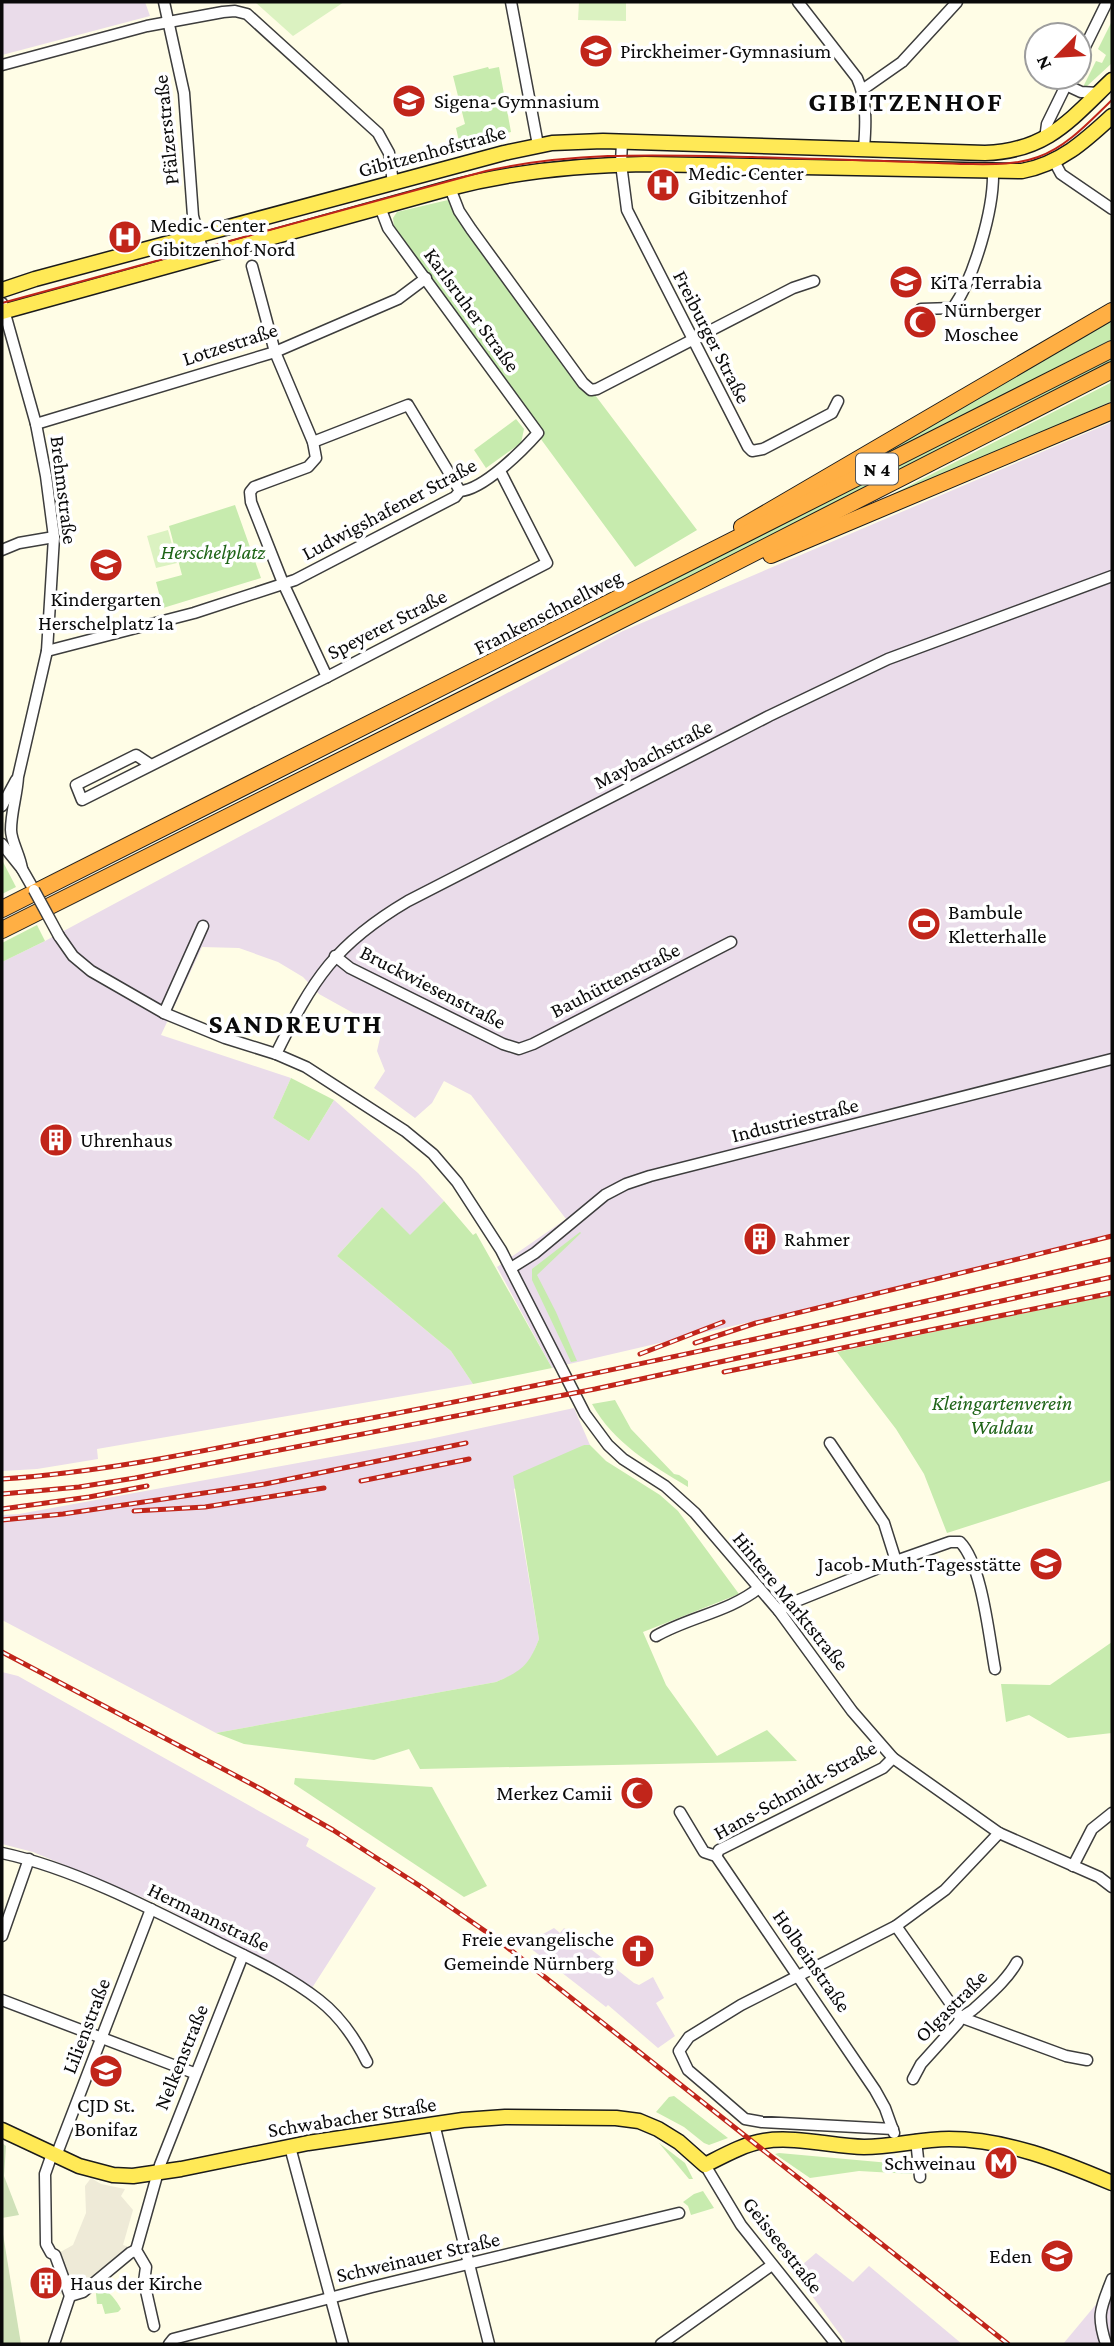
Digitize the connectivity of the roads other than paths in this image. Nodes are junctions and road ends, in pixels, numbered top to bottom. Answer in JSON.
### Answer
{"nodes":[{"id":1,"x":164,"y":2,"type":"edge"},
{"id":2,"x":511,"y":2,"type":"edge"},
{"id":3,"x":798,"y":2,"type":"edge"},
{"id":4,"x":957,"y":2,"type":"edge"},
{"id":5,"x":1107,"y":2,"type":"edge"},
{"id":6,"x":170,"y":22,"type":"junction"},
{"id":7,"x":1093,"y":30,"type":"edge"},
{"id":8,"x":2,"y":65,"type":"edge"},
{"id":9,"x":1112,"y":80,"type":"edge"},
{"id":10,"x":862,"y":90,"type":"junction"},
{"id":11,"x":1064,"y":91,"type":"edge"},
{"id":12,"x":1080,"y":91,"type":"edge"},
{"id":13,"x":1099,"y":93,"type":"junction"},
{"id":14,"x":1109,"y":121,"type":"edge"},
{"id":15,"x":1045,"y":134,"type":"junction"},
{"id":16,"x":622,"y":141,"type":"junction"},
{"id":17,"x":538,"y":145,"type":"junction"},
{"id":18,"x":864,"y":148,"type":"junction"},
{"id":19,"x":1054,"y":161,"type":"junction"},
{"id":20,"x":621,"y":164,"type":"junction"},
{"id":21,"x":993,"y":172,"type":"junction"},
{"id":22,"x":393,"y":183,"type":"junction"},
{"id":23,"x":450,"y":188,"type":"junction"},
{"id":24,"x":380,"y":207,"type":"junction"},
{"id":25,"x":1112,"y":209,"type":"edge"},
{"id":26,"x":198,"y":236,"type":"junction"},
{"id":27,"x":204,"y":256,"type":"junction"},
{"id":28,"x":252,"y":266,"type":"dead end"},
{"id":29,"x":426,"y":278,"type":"junction"},
{"id":30,"x":814,"y":282,"type":"dead end"},
{"id":31,"x":2,"y":290,"type":"edge"},
{"id":32,"x":3,"y":309,"type":"edge"},
{"id":33,"x":921,"y":309,"type":"dead end"},
{"id":34,"x":1112,"y":311,"type":"edge"},
{"id":35,"x":693,"y":339,"type":"junction"},
{"id":36,"x":1112,"y":349,"type":"edge"},
{"id":37,"x":275,"y":352,"type":"junction"},
{"id":38,"x":1112,"y":370,"type":"edge"},
{"id":39,"x":838,"y":401,"type":"dead end"},
{"id":40,"x":1112,"y":411,"type":"edge"},
{"id":41,"x":36,"y":424,"type":"junction"},
{"id":42,"x":538,"y":433,"type":"joint"},
{"id":43,"x":313,"y":442,"type":"junction"},
{"id":44,"x":500,"y":471,"type":"junction"},
{"id":45,"x":460,"y":491,"type":"junction"},
{"id":46,"x":54,"y":537,"type":"junction"},
{"id":47,"x":2,"y":550,"type":"edge"},
{"id":48,"x":1112,"y":576,"type":"edge"},
{"id":49,"x":283,"y":583,"type":"junction"},
{"id":50,"x":642,"y":588,"type":"junction"},
{"id":51,"x":659,"y":601,"type":"junction"},
{"id":52,"x":47,"y":651,"type":"junction"},
{"id":53,"x":327,"y":677,"type":"junction"},
{"id":54,"x":151,"y":765,"type":"junction"},
{"id":55,"x":18,"y":777,"type":"junction"},
{"id":56,"x":2,"y":806,"type":"edge"},
{"id":57,"x":6,"y":831,"type":"edge"},
{"id":58,"x":2,"y":844,"type":"edge"},
{"id":59,"x":22,"y":869,"type":"junction"},
{"id":60,"x":2,"y":909,"type":"edge"},
{"id":61,"x":203,"y":926,"type":"dead end"},
{"id":62,"x":2,"y":930,"type":"edge"},
{"id":63,"x":731,"y":942,"type":"dead end"},
{"id":64,"x":335,"y":956,"type":"junction"},
{"id":65,"x":164,"y":1013,"type":"junction"},
{"id":66,"x":515,"y":1048,"type":"joint"},
{"id":67,"x":276,"y":1054,"type":"junction"},
{"id":68,"x":1112,"y":1059,"type":"edge"},
{"id":69,"x":511,"y":1268,"type":"junction"},
{"id":70,"x":830,"y":1443,"type":"dead end"},
{"id":71,"x":896,"y":1561,"type":"junction"},
{"id":72,"x":759,"y":1588,"type":"junction"},
{"id":73,"x":779,"y":1611,"type":"junction"},
{"id":74,"x":656,"y":1636,"type":"dead end"},
{"id":75,"x":995,"y":1669,"type":"dead end"},
{"id":76,"x":893,"y":1758,"type":"junction"},
{"id":77,"x":680,"y":1812,"type":"dead end"},
{"id":78,"x":1112,"y":1813,"type":"edge"},
{"id":79,"x":999,"y":1833,"type":"junction"},
{"id":80,"x":2,"y":1853,"type":"edge"},
{"id":81,"x":716,"y":1856,"type":"junction"},
{"id":82,"x":29,"y":1859,"type":"junction"},
{"id":83,"x":1073,"y":1866,"type":"junction"},
{"id":84,"x":1112,"y":1887,"type":"edge"},
{"id":85,"x":151,"y":1909,"type":"junction"},
{"id":86,"x":896,"y":1926,"type":"junction"},
{"id":87,"x":2,"y":1937,"type":"edge"},
{"id":88,"x":243,"y":1955,"type":"junction"},
{"id":89,"x":1017,"y":1962,"type":"dead end"},
{"id":90,"x":797,"y":1976,"type":"junction"},
{"id":91,"x":2,"y":2000,"type":"edge"},
{"id":92,"x":960,"y":2017,"type":"junction"},
{"id":93,"x":103,"y":2038,"type":"junction"},
{"id":94,"x":1087,"y":2060,"type":"dead end"},
{"id":95,"x":367,"y":2062,"type":"dead end"},
{"id":96,"x":194,"y":2073,"type":"junction"},
{"id":97,"x":913,"y":2079,"type":"dead end"},
{"id":98,"x":434,"y":2124,"type":"junction"},
{"id":99,"x":2,"y":2130,"type":"edge"},
{"id":100,"x":895,"y":2136,"type":"junction"},
{"id":101,"x":916,"y":2140,"type":"junction"},
{"id":102,"x":290,"y":2147,"type":"junction"},
{"id":103,"x":54,"y":2155,"type":"junction"},
{"id":104,"x":705,"y":2165,"type":"junction"},
{"id":105,"x":157,"y":2174,"type":"junction"},
{"id":106,"x":920,"y":2177,"type":"dead end"},
{"id":107,"x":1112,"y":2183,"type":"edge"},
{"id":108,"x":679,"y":2213,"type":"dead end"},
{"id":109,"x":136,"y":2250,"type":"junction"},
{"id":110,"x":468,"y":2265,"type":"junction"},
{"id":111,"x":772,"y":2265,"type":"junction"},
{"id":112,"x":1112,"y":2279,"type":"edge"},
{"id":113,"x":70,"y":2296,"type":"junction"},
{"id":114,"x":332,"y":2297,"type":"junction"},
{"id":115,"x":154,"y":2326,"type":"dead end"},
{"id":116,"x":666,"y":2343,"type":"edge"},
{"id":117,"x":54,"y":2344,"type":"edge"},
{"id":118,"x":169,"y":2344,"type":"edge"},
{"id":119,"x":343,"y":2344,"type":"edge"},
{"id":120,"x":489,"y":2344,"type":"edge"},
{"id":121,"x":836,"y":2344,"type":"edge"},
{"id":122,"x":1106,"y":2344,"type":"edge"}],
"edges":[{"from":1,"to":6,"type":"street","name":"Pfälzerstraße"},
{"from":2,"to":17,"type":"street"},
{"from":3,"to":10,"type":"street"},
{"from":4,"to":10,"type":"street"},
{"from":5,"to":7,"type":"street"},
{"from":6,"to":8,"type":"street"},
{"from":6,"to":22,"type":"street"},
{"from":6,"to":26,"type":"street","name":"Pfälzerstraße"},
{"from":9,"to":13,"type":"main road","name":"Gibitzenhofstraße"},
{"from":10,"to":18,"type":"street"},
{"from":11,"to":15,"type":"street"},
{"from":12,"to":13,"type":"street"},
{"from":13,"to":15,"type":"main road","name":"Gibitzenhofstraße"},
{"from":14,"to":19,"type":"main road","name":"Gibitzenhofstraße"},
{"from":15,"to":18,"type":"main road","name":"Gibitzenhofstraße"},
{"from":16,"to":17,"type":"main road","name":"Gibitzenhofstraße"},
{"from":16,"to":18,"type":"main road","name":"Gibitzenhofstraße"},
{"from":16,"to":20,"type":"street","name":"Freiburger Straße"},
{"from":17,"to":22,"type":"main road","name":"Gibitzenhofstraße"},
{"from":19,"to":21,"type":"main road","name":"Gibitzenhofstraße"},
{"from":19,"to":25,"type":"street"},
{"from":20,"to":21,"type":"main road","name":"Gibitzenhofstraße"},
{"from":20,"to":23,"type":"main road","name":"Gibitzenhofstraße"},
{"from":20,"to":35,"type":"street","name":"Freiburger Straße"},
{"from":21,"to":33,"type":"street"},
{"from":22,"to":26,"type":"main road","name":"Gibitzenhofstraße"},
{"from":23,"to":24,"type":"main road","name":"Gibitzenhofstraße"},
{"from":23,"to":35,"type":"street"},
{"from":24,"to":27,"type":"main road","name":"Gibitzenhofstraße"},
{"from":24,"to":29,"type":"street","name":"Karlsruher Straße"},
{"from":26,"to":27,"type":"street","name":"Pfälzerstraße"},
{"from":26,"to":31,"type":"main road","name":"Gibitzenhofstraße"},
{"from":27,"to":32,"type":"main road","name":"Gibitzenhofstraße"},
{"from":28,"to":37,"type":"street"},
{"from":29,"to":37,"type":"street","name":"Lotzestraße"},
{"from":29,"to":42,"type":"street","name":"Karlsruher Straße"},
{"from":30,"to":35,"type":"street"},
{"from":32,"to":41,"type":"street","name":"Brehmstraße"},
{"from":34,"to":50,"type":"highway"},
{"from":35,"to":39,"type":"street","name":"Freiburger Straße"},
{"from":36,"to":50,"type":"highway","name":"Frankenschnellweg","number":"N 4"},
{"from":37,"to":41,"type":"street","name":"Lotzestraße"},
{"from":37,"to":43,"type":"street"},
{"from":38,"to":51,"type":"highway","name":"Frankenschnellweg","number":"N 4"},
{"from":40,"to":51,"type":"highway"},
{"from":41,"to":46,"type":"street","name":"Brehmstraße"},
{"from":42,"to":44,"type":"street","name":"Ludwigshafener Straße"},
{"from":43,"to":45,"type":"street"},
{"from":43,"to":49,"type":"street"},
{"from":44,"to":45,"type":"street","name":"Ludwigshafener Straße"},
{"from":44,"to":53,"type":"street","name":"Speyerer Straße"},
{"from":45,"to":49,"type":"street","name":"Ludwigshafener Straße"},
{"from":46,"to":47,"type":"street"},
{"from":46,"to":52,"type":"street","name":"Brehmstraße"},
{"from":48,"to":64,"type":"street","name":"Maybachstraße"},
{"from":49,"to":52,"type":"street"},
{"from":49,"to":53,"type":"street"},
{"from":50,"to":60,"type":"highway","name":"Frankenschnellweg"},
{"from":51,"to":62,"type":"highway","name":"Frankenschnellweg"},
{"from":52,"to":55,"type":"street","name":"Brehmstraße"},
{"from":53,"to":54,"type":"street","name":"Speyerer Straße"},
{"from":54,"to":54,"type":"street","name":"Speyerer Straße"},
{"from":55,"to":56,"type":"street"},
{"from":55,"to":57,"type":"street"},
{"from":57,"to":59,"type":"street"},
{"from":58,"to":59,"type":"street"},
{"from":59,"to":65,"type":"street","name":"Hintere Marktstraße","bridge":true},
{"from":61,"to":65,"type":"street"},
{"from":63,"to":66,"type":"street","name":"Bauhüttenstraße"},
{"from":64,"to":66,"type":"street","name":"Bruckwiesenstraße"},
{"from":64,"to":67,"type":"street","name":"Maybachstraße"},
{"from":65,"to":67,"type":"street","name":"Hintere Marktstraße"},
{"from":67,"to":69,"type":"street","name":"Hintere Marktstraße"},
{"from":68,"to":69,"type":"street","name":"Industriestraße"},
{"from":69,"to":72,"type":"street","name":"Hintere Marktstraße"},
{"from":70,"to":71,"type":"street"},
{"from":71,"to":73,"type":"street"},
{"from":71,"to":75,"type":"street"},
{"from":72,"to":73,"type":"street","name":"Hintere Marktstraße"},
{"from":72,"to":74,"type":"street"},
{"from":73,"to":76,"type":"street","name":"Hintere Marktstraße"},
{"from":76,"to":79,"type":"street","name":"Hintere Marktstraße"},
{"from":76,"to":81,"type":"street","name":"Hans-Schmidt-Straße"},
{"from":77,"to":81,"type":"street","name":"Holbeinstraße"},
{"from":78,"to":83,"type":"street"},
{"from":79,"to":83,"type":"street","name":"Hintere Marktstraße"},
{"from":79,"to":86,"type":"street"},
{"from":80,"to":82,"type":"street","name":"Hermannstraße"},
{"from":81,"to":90,"type":"street","name":"Holbeinstraße"},
{"from":82,"to":85,"type":"street","name":"Hermannstraße"},
{"from":82,"to":87,"type":"street"},
{"from":83,"to":84,"type":"street","name":"Hintere Marktstraße"},
{"from":85,"to":88,"type":"street","name":"Hermannstraße"},
{"from":85,"to":93,"type":"street","name":"Lilienstraße"},
{"from":86,"to":90,"type":"street"},
{"from":86,"to":92,"type":"street"},
{"from":88,"to":95,"type":"street","name":"Hermannstraße"},
{"from":88,"to":96,"type":"street","name":"Nelkenstraße"},
{"from":89,"to":92,"type":"street","name":"Olgastraße"},
{"from":90,"to":100,"type":"street","name":"Holbeinstraße"},
{"from":90,"to":100,"type":"street"},
{"from":91,"to":93,"type":"street"},
{"from":92,"to":94,"type":"street"},
{"from":92,"to":97,"type":"street","name":"Olgastraße"},
{"from":93,"to":96,"type":"street"},
{"from":93,"to":103,"type":"street","name":"Lilienstraße"},
{"from":96,"to":105,"type":"street","name":"Nelkenstraße"},
{"from":98,"to":102,"type":"main road","name":"Schwabacher Straße"},
{"from":98,"to":104,"type":"main road","name":"Schwabacher Straße"},
{"from":98,"to":110,"type":"street"},
{"from":99,"to":103,"type":"main road","name":"Schwabacher Straße"},
{"from":100,"to":101,"type":"main road"},
{"from":100,"to":104,"type":"main road"},
{"from":101,"to":106,"type":"street"},
{"from":101,"to":107,"type":"main road"},
{"from":102,"to":105,"type":"main road","name":"Schwabacher Straße"},
{"from":102,"to":114,"type":"street"},
{"from":103,"to":105,"type":"main road","name":"Schwabacher Straße"},
{"from":103,"to":113,"type":"street","name":"Lilienstraße"},
{"from":104,"to":111,"type":"street","name":"Geisseestraße"},
{"from":105,"to":109,"type":"street","name":"Nelkenstraße"},
{"from":108,"to":110,"type":"street","name":"Schweinauer Straße"},
{"from":109,"to":113,"type":"street"},
{"from":109,"to":115,"type":"street"},
{"from":110,"to":114,"type":"street","name":"Schweinauer Straße"},
{"from":110,"to":120,"type":"street"},
{"from":111,"to":116,"type":"street"},
{"from":111,"to":121,"type":"street","name":"Geisseestraße"},
{"from":112,"to":122,"type":"street"},
{"from":113,"to":117,"type":"street"},
{"from":114,"to":118,"type":"street","name":"Schweinauer Straße"},
{"from":114,"to":119,"type":"street"}]}
